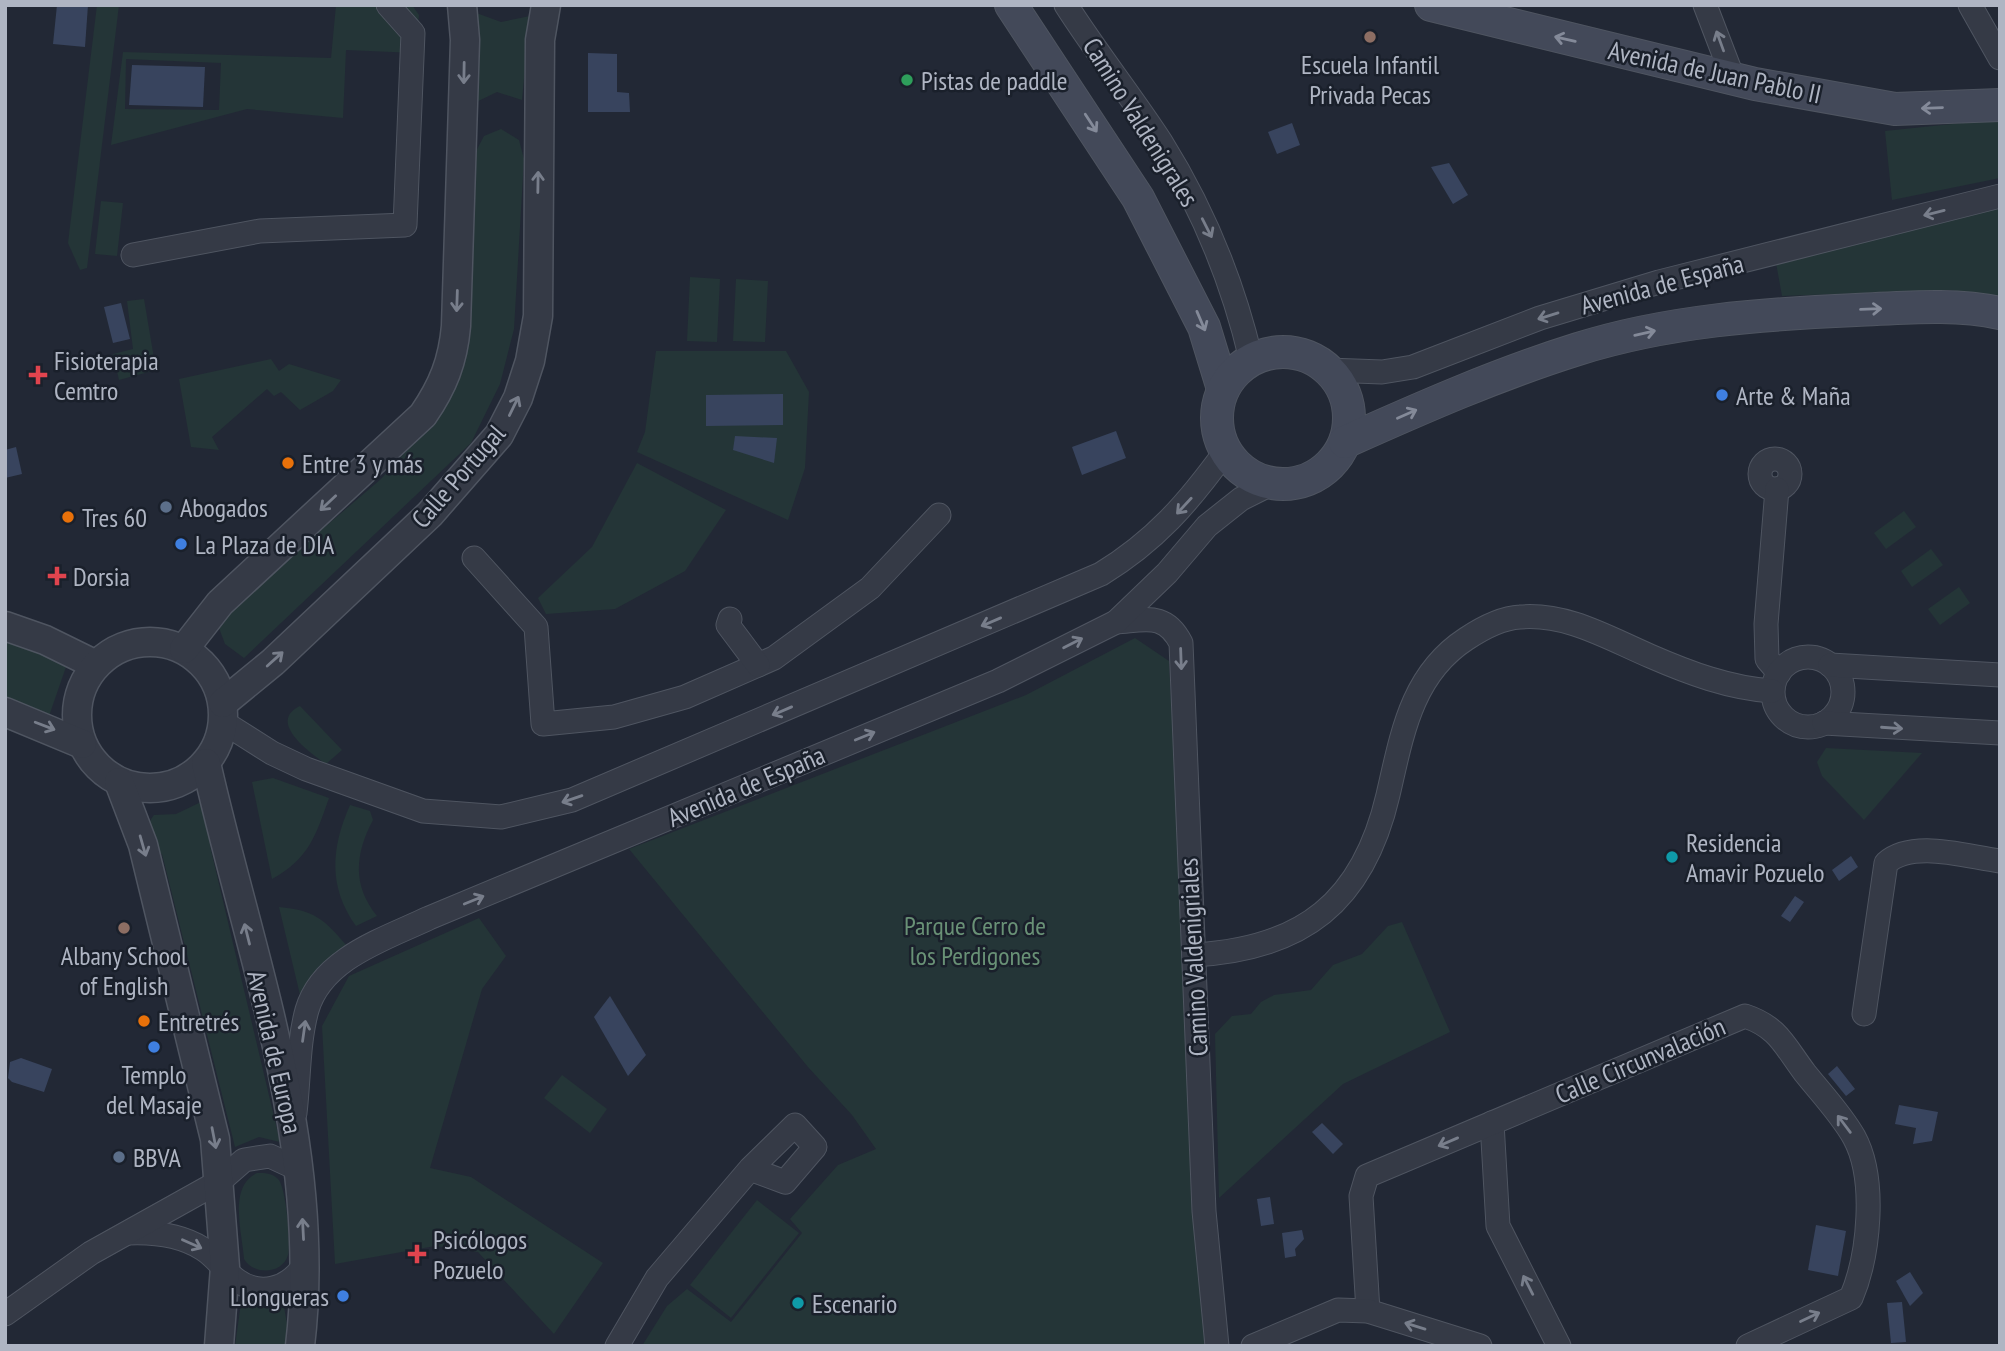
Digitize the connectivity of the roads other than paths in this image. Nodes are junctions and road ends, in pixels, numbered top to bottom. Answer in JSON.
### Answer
{"nodes":[{"id":1,"x":388,"y":5,"type":"edge"},
{"id":2,"x":462,"y":5,"type":"edge"},
{"id":3,"x":546,"y":5,"type":"edge"},
{"id":4,"x":1011,"y":5,"type":"edge"},
{"id":5,"x":1066,"y":5,"type":"edge"},
{"id":6,"x":1432,"y":5,"type":"edge"},
{"id":7,"x":1705,"y":5,"type":"edge"},
{"id":8,"x":1970,"y":5,"type":"edge"},
{"id":9,"x":2000,"y":58,"type":"edge"},
{"id":10,"x":1733,"y":78,"type":"junction"},
{"id":11,"x":2000,"y":105,"type":"edge"},
{"id":12,"x":2000,"y":196,"type":"edge"},
{"id":13,"x":133,"y":255,"type":"dead end"},
{"id":14,"x":2000,"y":313,"type":"edge"},
{"id":15,"x":1251,"y":359,"type":"junction"},
{"id":16,"x":1328,"y":370,"type":"junction"},
{"id":17,"x":1223,"y":389,"type":"junction"},
{"id":18,"x":1345,"y":442,"type":"junction"},
{"id":19,"x":1225,"y":452,"type":"junction"},
{"id":20,"x":1271,"y":484,"type":"junction"},
{"id":21,"x":1777,"y":489,"type":"dead end"},
{"id":22,"x":939,"y":515,"type":"dead end"},
{"id":23,"x":487,"y":565,"type":"dead end"},
{"id":24,"x":730,"y":618,"type":"dead end"},
{"id":25,"x":1116,"y":622,"type":"junction"},
{"id":26,"x":5,"y":626,"type":"edge"},
{"id":27,"x":184,"y":649,"type":"junction"},
{"id":28,"x":96,"y":665,"type":"junction"},
{"id":29,"x":758,"y":665,"type":"junction"},
{"id":30,"x":1830,"y":665,"type":"junction"},
{"id":31,"x":2000,"y":675,"type":"edge"},
{"id":32,"x":1776,"y":682,"type":"junction"},
{"id":33,"x":5,"y":712,"type":"edge"},
{"id":34,"x":223,"y":712,"type":"junction"},
{"id":35,"x":1824,"y":723,"type":"junction"},
{"id":36,"x":2000,"y":733,"type":"edge"},
{"id":37,"x":82,"y":744,"type":"junction"},
{"id":38,"x":206,"y":762,"type":"junction"},
{"id":39,"x":119,"y":782,"type":"junction"},
{"id":40,"x":2000,"y":861,"type":"edge"},
{"id":41,"x":1194,"y":955,"type":"junction"},
{"id":42,"x":1864,"y":1014,"type":"dead end"},
{"id":43,"x":294,"y":1123,"type":"junction"},
{"id":44,"x":1492,"y":1123,"type":"junction"},
{"id":45,"x":298,"y":1169,"type":"junction"},
{"id":46,"x":750,"y":1169,"type":"dead end"},
{"id":47,"x":220,"y":1181,"type":"junction"},
{"id":48,"x":126,"y":1233,"type":"junction"},
{"id":49,"x":305,"y":1264,"type":"junction"},
{"id":50,"x":225,"y":1267,"type":"junction"},
{"id":51,"x":1368,"y":1311,"type":"junction"},
{"id":52,"x":5,"y":1314,"type":"edge"},
{"id":53,"x":219,"y":1346,"type":"edge"},
{"id":54,"x":300,"y":1346,"type":"edge"},
{"id":55,"x":617,"y":1346,"type":"edge"},
{"id":56,"x":1217,"y":1346,"type":"edge"},
{"id":57,"x":1253,"y":1346,"type":"edge"},
{"id":58,"x":1480,"y":1346,"type":"edge"},
{"id":59,"x":1559,"y":1346,"type":"edge"},
{"id":60,"x":1748,"y":1346,"type":"edge"}],
"edges":[{"from":1,"to":13,"type":"street"},
{"from":2,"to":27,"type":"street","one_way":true},
{"from":34,"to":3,"type":"street","name":"Calle Portugal","one_way":true},
{"from":4,"to":17,"type":"main road","one_way":true},
{"from":5,"to":15,"type":"street","name":"Camino Valdenigrales","one_way":true},
{"from":10,"to":6,"type":"main road","name":"Avenida de Juan Pablo II","one_way":true},
{"from":10,"to":7,"type":"street","one_way":true},
{"from":8,"to":9,"type":"street"},
{"from":11,"to":10,"type":"main road","name":"Avenida de Juan Pablo II","one_way":true},
{"from":12,"to":16,"type":"street","name":"Avenida de España","one_way":true},
{"from":18,"to":14,"type":"main road","name":"Avenida de España","one_way":true},
{"from":15,"to":16,"type":"main road"},
{"from":15,"to":17,"type":"main road"},
{"from":16,"to":18,"type":"main road"},
{"from":17,"to":19,"type":"main road"},
{"from":18,"to":20,"type":"main road"},
{"from":19,"to":20,"type":"main road"},
{"from":19,"to":34,"type":"street","one_way":true},
{"from":20,"to":25,"type":"street","name":"Avenida de España"},
{"from":21,"to":32,"type":"street"},
{"from":22,"to":29,"type":"street"},
{"from":23,"to":29,"type":"street"},
{"from":24,"to":29,"type":"street"},
{"from":25,"to":41,"type":"street","name":"Camino Valdenigriales","one_way":true},
{"from":43,"to":25,"type":"street","name":"Avenida de España","one_way":true},
{"from":26,"to":28,"type":"street"},
{"from":27,"to":28,"type":"street"},
{"from":27,"to":34,"type":"street"},
{"from":28,"to":37,"type":"street"},
{"from":30,"to":31,"type":"street"},
{"from":30,"to":32,"type":"street"},
{"from":30,"to":35,"type":"street"},
{"from":32,"to":35,"type":"street"},
{"from":32,"to":41,"type":"street"},
{"from":33,"to":37,"type":"street","one_way":true},
{"from":34,"to":38,"type":"street"},
{"from":35,"to":36,"type":"street","one_way":true},
{"from":37,"to":39,"type":"street"},
{"from":38,"to":39,"type":"street"},
{"from":43,"to":38,"type":"street","name":"Avenida de Europa","one_way":true},
{"from":39,"to":47,"type":"street","one_way":true},
{"from":40,"to":42,"type":"street"},
{"from":41,"to":56,"type":"street","name":"Camino Valdenigriales"},
{"from":43,"to":45,"type":"street","name":"Avenida de Europa"},
{"from":44,"to":51,"type":"street","name":"Calle Circunvalación","one_way":true},
{"from":59,"to":44,"type":"street","one_way":true},
{"from":60,"to":44,"type":"street","name":"Calle Circunvalación","one_way":true},
{"from":45,"to":47,"type":"street"},
{"from":49,"to":45,"type":"street","name":"Avenida de Europa","one_way":true},
{"from":46,"to":55,"type":"street"},
{"from":47,"to":48,"type":"street"},
{"from":47,"to":50,"type":"street"},
{"from":48,"to":50,"type":"street","one_way":true},
{"from":48,"to":52,"type":"street"},
{"from":49,"to":50,"type":"street"},
{"from":49,"to":54,"type":"street","name":"Avenida de Europa"},
{"from":50,"to":53,"type":"street"},
{"from":51,"to":57,"type":"street"},
{"from":58,"to":51,"type":"street","one_way":true}]}
